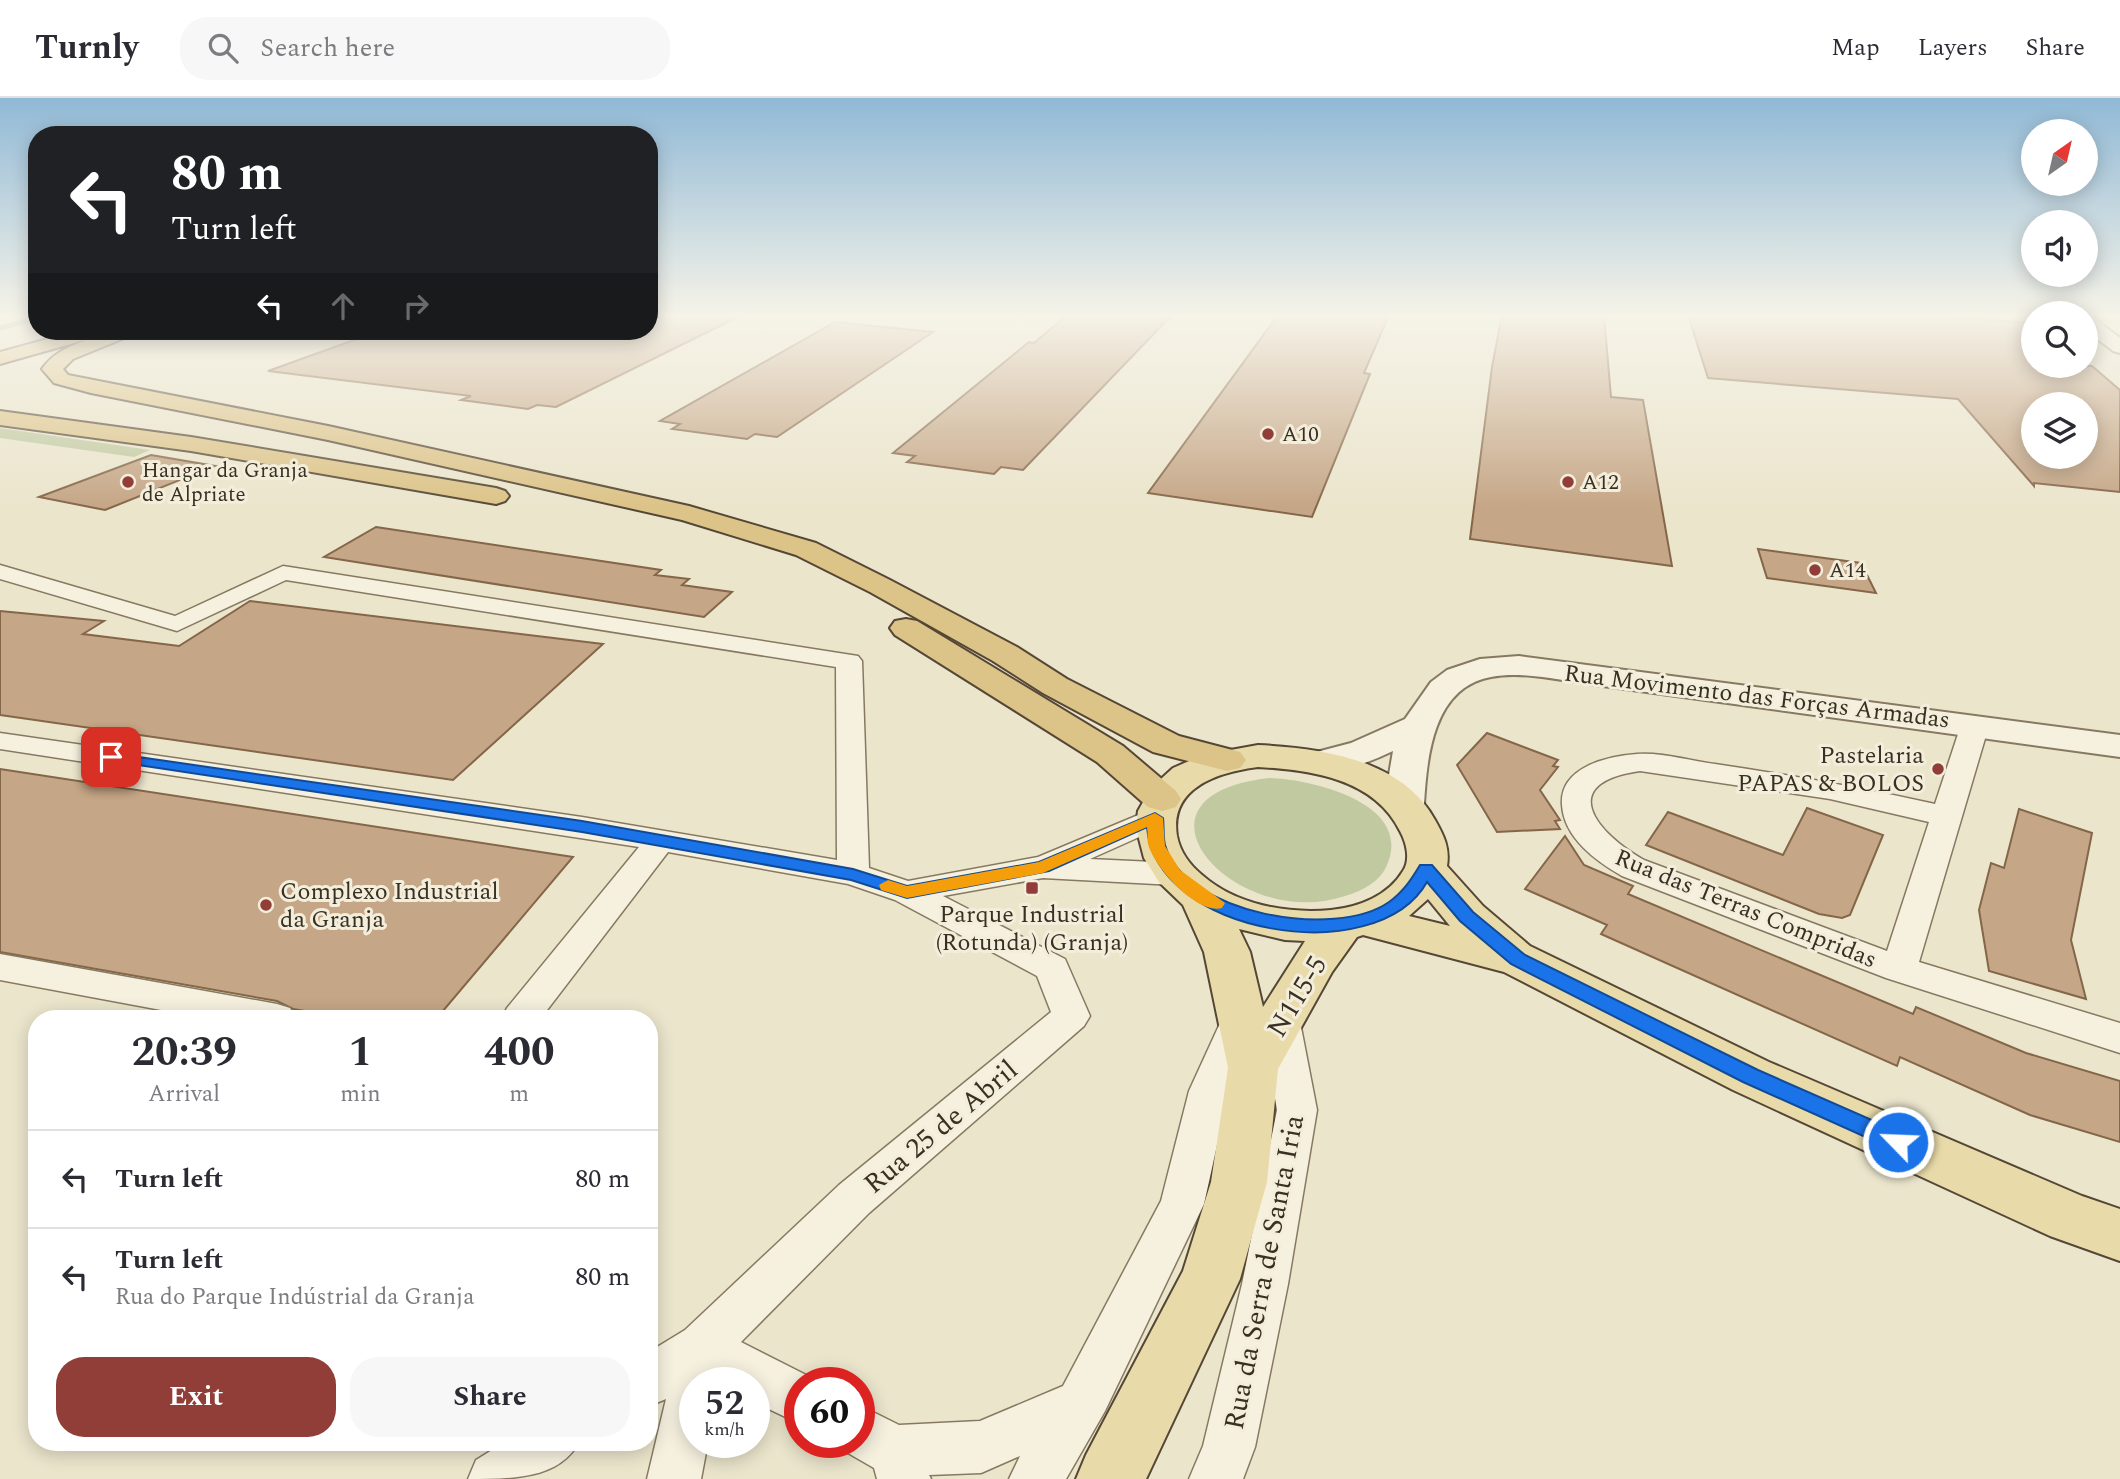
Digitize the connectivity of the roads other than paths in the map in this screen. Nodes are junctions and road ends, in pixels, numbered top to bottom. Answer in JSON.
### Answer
{"nodes":[{"id":1,"x":63,"y":379,"type":"edge"},
{"id":2,"x":52,"y":403,"type":"dead end"},
{"id":3,"x":0,"y":404,"type":"edge"},
{"id":4,"x":0,"y":418,"type":"edge"},
{"id":5,"x":550,"y":483,"type":"junction"},
{"id":6,"x":770,"y":564,"type":"dead end"},
{"id":7,"x":0,"y":572,"type":"edge"},
{"id":8,"x":820,"y":583,"type":"dead end"},
{"id":9,"x":880,"y":586,"type":"junction"},
{"id":10,"x":1975,"y":724,"type":"junction"},
{"id":11,"x":1418,"y":726,"type":"junction"},
{"id":12,"x":0,"y":741,"type":"edge"},
{"id":13,"x":2120,"y":746,"type":"edge"},
{"id":14,"x":1227,"y":760,"type":"junction"},
{"id":15,"x":1322,"y":762,"type":"junction"},
{"id":16,"x":1404,"y":804,"type":"junction"},
{"id":17,"x":1158,"y":808,"type":"junction"},
{"id":18,"x":1945,"y":816,"type":"junction"},
{"id":19,"x":661,"y":840,"type":"junction"},
{"id":20,"x":1043,"y":867,"type":"junction"},
{"id":21,"x":1426,"y":869,"type":"junction"},
{"id":22,"x":853,"y":874,"type":"junction"},
{"id":23,"x":1187,"y":885,"type":"junction"},
{"id":24,"x":907,"y":892,"type":"junction"},
{"id":25,"x":1353,"y":923,"type":"junction"},
{"id":26,"x":1518,"y":959,"type":"junction"},
{"id":27,"x":0,"y":967,"type":"edge"},
{"id":28,"x":1899,"y":969,"type":"junction"},
{"id":29,"x":234,"y":1010,"type":"edge"},
{"id":30,"x":526,"y":1010,"type":"edge"},
{"id":31,"x":1258,"y":1036,"type":"junction"},
{"id":32,"x":2120,"y":1038,"type":"edge"},
{"id":33,"x":2120,"y":1235,"type":"edge"},
{"id":34,"x":702,"y":1347,"type":"junction"},
{"id":35,"x":658,"y":1375,"type":"edge"},
{"id":36,"x":784,"y":1391,"type":"edge"},
{"id":37,"x":1080,"y":1404,"type":"junction"},
{"id":38,"x":539,"y":1451,"type":"edge"},
{"id":39,"x":886,"y":1454,"type":"edge"},
{"id":40,"x":495,"y":1479,"type":"edge"},
{"id":41,"x":674,"y":1479,"type":"edge"},
{"id":42,"x":1036,"y":1479,"type":"edge"},
{"id":43,"x":1110,"y":1479,"type":"edge"},
{"id":44,"x":1216,"y":1479,"type":"edge"}],
"edges":[{"from":1,"to":5,"type":"highway"},
{"from":2,"to":5,"type":"highway"},
{"from":3,"to":9,"type":"highway"},
{"from":4,"to":6,"type":"highway"},
{"from":5,"to":9,"type":"highway"},
{"from":7,"to":22,"type":"street"},
{"from":8,"to":17,"type":"highway"},
{"from":9,"to":14,"type":"highway"},
{"from":10,"to":11,"type":"street","name":"Rua Movimento das Forças Armadas"},
{"from":10,"to":13,"type":"street","name":"Rua Movimento das Forças Armadas"},
{"from":10,"to":18,"type":"street"},
{"from":11,"to":15,"type":"street"},
{"from":11,"to":16,"type":"street","name":"Rua Movimento das Forças Armadas"},
{"from":12,"to":19,"type":"street"},
{"from":14,"to":15,"type":"main road"},
{"from":14,"to":17,"type":"main road"},
{"from":15,"to":16,"type":"main road"},
{"from":16,"to":21,"type":"main road"},
{"from":17,"to":20,"type":"street"},
{"from":17,"to":23,"type":"main road"},
{"from":18,"to":28,"type":"street"},
{"from":18,"to":28,"type":"street","name":"Rua das Terras Compridas"},
{"from":19,"to":22,"type":"street"},
{"from":19,"to":30,"type":"street"},
{"from":20,"to":23,"type":"street"},
{"from":20,"to":24,"type":"street"},
{"from":21,"to":25,"type":"main road"},
{"from":21,"to":26,"type":"main road"},
{"from":22,"to":24,"type":"street"},
{"from":23,"to":25,"type":"main road"},
{"from":23,"to":31,"type":"main road"},
{"from":24,"to":34,"type":"street","name":"Rua 25 de Abril"},
{"from":25,"to":26,"type":"main road"},
{"from":25,"to":31,"type":"main road","name":"N115-5"},
{"from":26,"to":33,"type":"main road"},
{"from":27,"to":29,"type":"street"},
{"from":28,"to":32,"type":"street","name":"Rua das Terras Compridas"},
{"from":31,"to":37,"type":"street"},
{"from":31,"to":43,"type":"main road"},
{"from":31,"to":44,"type":"street","name":"Rua da Serra de Santa Iria"},
{"from":34,"to":35,"type":"street","name":"Rua 25 de Abril"},
{"from":34,"to":36,"type":"street"},
{"from":34,"to":41,"type":"street"},
{"from":37,"to":39,"type":"street"},
{"from":37,"to":42,"type":"street"},
{"from":38,"to":40,"type":"street"}]}
